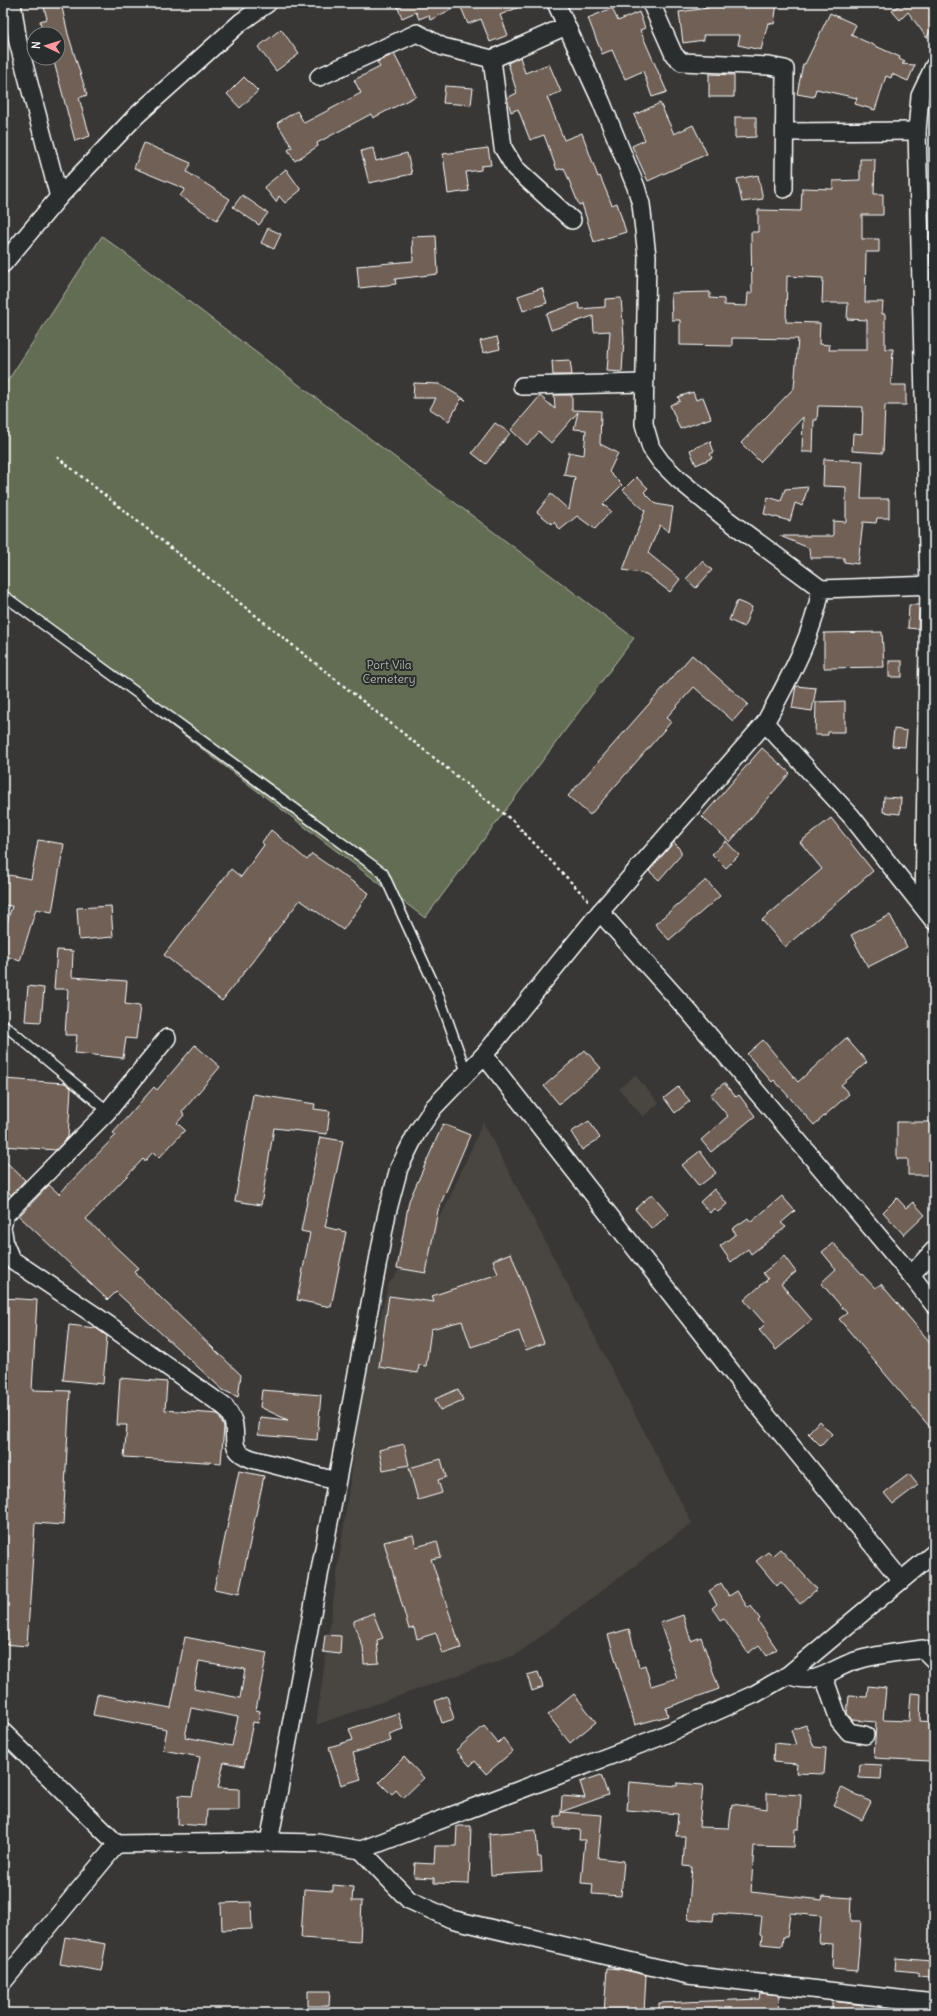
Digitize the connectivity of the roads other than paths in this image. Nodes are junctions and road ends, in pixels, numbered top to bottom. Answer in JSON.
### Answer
{"nodes":[{"id":1,"x":12,"y":3,"type":"edge"},
{"id":2,"x":268,"y":3,"type":"edge"},
{"id":3,"x":556,"y":3,"type":"edge"},
{"id":4,"x":651,"y":3,"type":"edge"},
{"id":5,"x":566,"y":26,"type":"junction"},
{"id":6,"x":492,"y":59,"type":"junction"},
{"id":7,"x":934,"y":66,"type":"edge"},
{"id":8,"x":319,"y":77,"type":"dead end"},
{"id":9,"x":917,"y":130,"type":"junction"},
{"id":10,"x":785,"y":132,"type":"junction"},
{"id":11,"x":784,"y":189,"type":"dead end"},
{"id":12,"x":59,"y":197,"type":"junction"},
{"id":13,"x":572,"y":220,"type":"dead end"},
{"id":14,"x":3,"y":264,"type":"edge"},
{"id":15,"x":644,"y":383,"type":"junction"},
{"id":16,"x":522,"y":386,"type":"dead end"},
{"id":17,"x":931,"y":585,"type":"edge"},
{"id":18,"x":821,"y":589,"type":"junction"},
{"id":19,"x":3,"y":595,"type":"edge"},
{"id":20,"x":765,"y":723,"type":"junction"},
{"id":21,"x":924,"y":906,"type":"junction"},
{"id":22,"x":600,"y":912,"type":"junction"},
{"id":23,"x":934,"y":921,"type":"edge"},
{"id":24,"x":3,"y":1024,"type":"edge"},
{"id":25,"x":167,"y":1038,"type":"dead end"},
{"id":26,"x":484,"y":1055,"type":"junction"},
{"id":27,"x":467,"y":1074,"type":"junction"},
{"id":28,"x":108,"y":1111,"type":"junction"},
{"id":29,"x":3,"y":1224,"type":"edge"},
{"id":30,"x":3,"y":1232,"type":"edge"},
{"id":31,"x":934,"y":1250,"type":"edge"},
{"id":32,"x":911,"y":1275,"type":"junction"},
{"id":33,"x":934,"y":1305,"type":"edge"},
{"id":34,"x":336,"y":1481,"type":"junction"},
{"id":35,"x":934,"y":1553,"type":"edge"},
{"id":36,"x":901,"y":1580,"type":"junction"},
{"id":37,"x":930,"y":1650,"type":"edge"},
{"id":38,"x":788,"y":1675,"type":"junction"},
{"id":39,"x":824,"y":1677,"type":"junction"},
{"id":40,"x":3,"y":1732,"type":"edge"},
{"id":41,"x":865,"y":1735,"type":"dead end"},
{"id":42,"x":268,"y":1842,"type":"junction"},
{"id":43,"x":117,"y":1844,"type":"junction"},
{"id":44,"x":360,"y":1850,"type":"junction"},
{"id":45,"x":3,"y":1982,"type":"edge"},
{"id":46,"x":934,"y":2003,"type":"edge"}],
"edges":[{"from":1,"to":12,"type":"street"},
{"from":2,"to":12,"type":"street"},
{"from":3,"to":5,"type":"street"},
{"from":4,"to":10,"type":"street"},
{"from":5,"to":6,"type":"street"},
{"from":5,"to":15,"type":"street"},
{"from":6,"to":8,"type":"street"},
{"from":6,"to":13,"type":"street"},
{"from":7,"to":9,"type":"street"},
{"from":9,"to":10,"type":"street"},
{"from":9,"to":17,"type":"street"},
{"from":10,"to":11,"type":"street"},
{"from":12,"to":14,"type":"street"},
{"from":15,"to":16,"type":"street"},
{"from":15,"to":18,"type":"street"},
{"from":17,"to":18,"type":"street"},
{"from":17,"to":21,"type":"street"},
{"from":18,"to":20,"type":"street"},
{"from":19,"to":27,"type":"lane"},
{"from":20,"to":21,"type":"street"},
{"from":20,"to":22,"type":"street"},
{"from":21,"to":23,"type":"street"},
{"from":22,"to":26,"type":"street"},
{"from":22,"to":32,"type":"street"},
{"from":24,"to":28,"type":"lane"},
{"from":25,"to":28,"type":"street"},
{"from":26,"to":27,"type":"street"},
{"from":26,"to":36,"type":"street"},
{"from":27,"to":34,"type":"street"},
{"from":28,"to":29,"type":"street"},
{"from":30,"to":34,"type":"street"},
{"from":31,"to":32,"type":"street"},
{"from":32,"to":33,"type":"street"},
{"from":34,"to":42,"type":"street"},
{"from":35,"to":36,"type":"street"},
{"from":36,"to":38,"type":"street"},
{"from":37,"to":39,"type":"street"},
{"from":38,"to":39,"type":"street"},
{"from":38,"to":44,"type":"street"},
{"from":39,"to":41,"type":"street"},
{"from":40,"to":43,"type":"street"},
{"from":42,"to":43,"type":"street"},
{"from":42,"to":44,"type":"street"},
{"from":43,"to":45,"type":"street"},
{"from":44,"to":46,"type":"street"}]}
